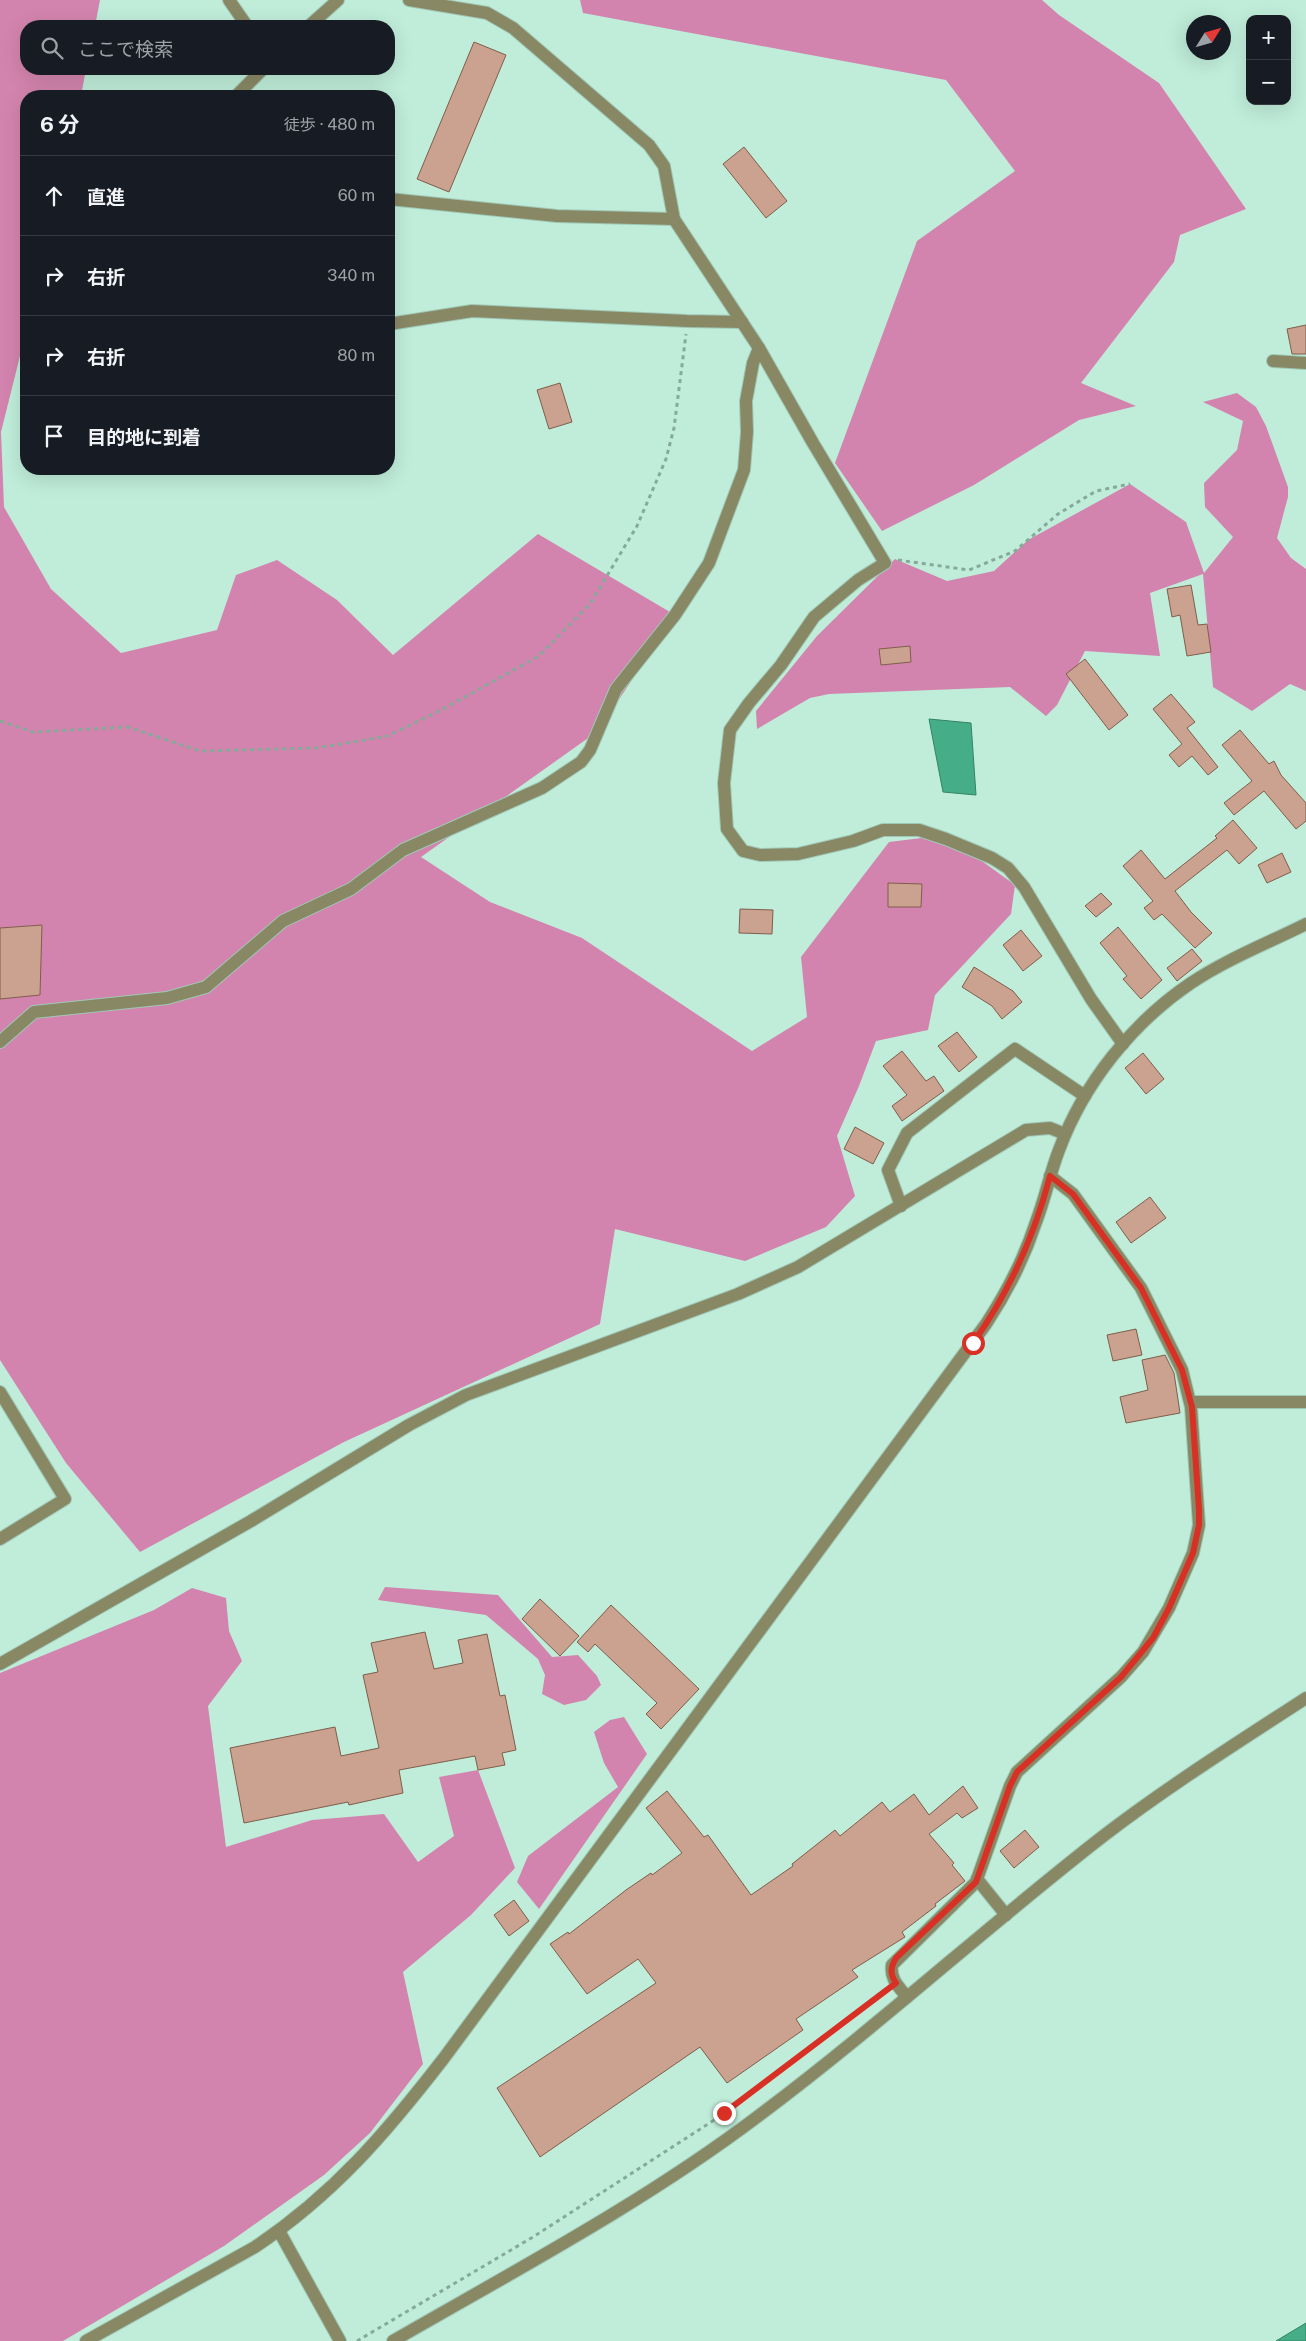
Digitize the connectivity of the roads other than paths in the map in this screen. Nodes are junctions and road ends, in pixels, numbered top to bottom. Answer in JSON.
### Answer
{"nodes":[{"id":1,"x":230,"y":0,"type":"edge"},
{"id":2,"x":338,"y":0,"type":"edge"},
{"id":3,"x":409,"y":0,"type":"edge"},
{"id":4,"x":243,"y":20,"type":"edge"},
{"id":5,"x":316,"y":20,"type":"edge"},
{"id":6,"x":257,"y":75,"type":"edge"},
{"id":7,"x":244,"y":90,"type":"edge"},
{"id":8,"x":395,"y":199,"type":"edge"},
{"id":9,"x":674,"y":219,"type":"junction"},
{"id":10,"x":742,"y":322,"type":"junction"},
{"id":11,"x":395,"y":323,"type":"edge"},
{"id":12,"x":759,"y":348,"type":"junction"},
{"id":13,"x":1273,"y":361,"type":"dead end"},
{"id":14,"x":1306,"y":364,"type":"edge"},
{"id":15,"x":1306,"y":924,"type":"edge"},
{"id":16,"x":0,"y":1042,"type":"edge"},
{"id":17,"x":1123,"y":1044,"type":"junction"},
{"id":18,"x":1085,"y":1096,"type":"junction"},
{"id":19,"x":1065,"y":1134,"type":"junction"},
{"id":20,"x":1050,"y":1176,"type":"junction"},
{"id":21,"x":901,"y":1206,"type":"junction"},
{"id":22,"x":0,"y":1392,"type":"edge"},
{"id":23,"x":1191,"y":1402,"type":"junction"},
{"id":24,"x":1306,"y":1402,"type":"edge"},
{"id":25,"x":0,"y":1539,"type":"edge"},
{"id":26,"x":0,"y":1664,"type":"edge"},
{"id":27,"x":1306,"y":1698,"type":"edge"},
{"id":28,"x":977,"y":1879,"type":"junction"},
{"id":29,"x":1006,"y":1915,"type":"junction"},
{"id":30,"x":907,"y":1997,"type":"junction"},
{"id":31,"x":279,"y":2231,"type":"junction"},
{"id":32,"x":86,"y":2341,"type":"edge"},
{"id":33,"x":340,"y":2341,"type":"edge"},
{"id":34,"x":393,"y":2341,"type":"edge"}],
"edges":[{"from":1,"to":4,"type":"street"},
{"from":2,"to":5,"type":"street"},
{"from":3,"to":9,"type":"street"},
{"from":6,"to":7,"type":"street"},
{"from":8,"to":9,"type":"street"},
{"from":9,"to":10,"type":"street"},
{"from":10,"to":11,"type":"street"},
{"from":10,"to":12,"type":"street"},
{"from":12,"to":16,"type":"street"},
{"from":12,"to":17,"type":"street"},
{"from":13,"to":14,"type":"street"},
{"from":15,"to":17,"type":"street"},
{"from":17,"to":18,"type":"street"},
{"from":18,"to":19,"type":"street"},
{"from":18,"to":21,"type":"street"},
{"from":19,"to":20,"type":"street"},
{"from":19,"to":21,"type":"street"},
{"from":20,"to":23,"type":"street"},
{"from":20,"to":31,"type":"street"},
{"from":21,"to":26,"type":"street"},
{"from":22,"to":25,"type":"street"},
{"from":23,"to":24,"type":"street"},
{"from":23,"to":28,"type":"street"},
{"from":27,"to":29,"type":"street"},
{"from":28,"to":29,"type":"street"},
{"from":28,"to":30,"type":"street"},
{"from":29,"to":30,"type":"street"},
{"from":30,"to":34,"type":"street"},
{"from":31,"to":32,"type":"street"},
{"from":31,"to":33,"type":"street"}]}
